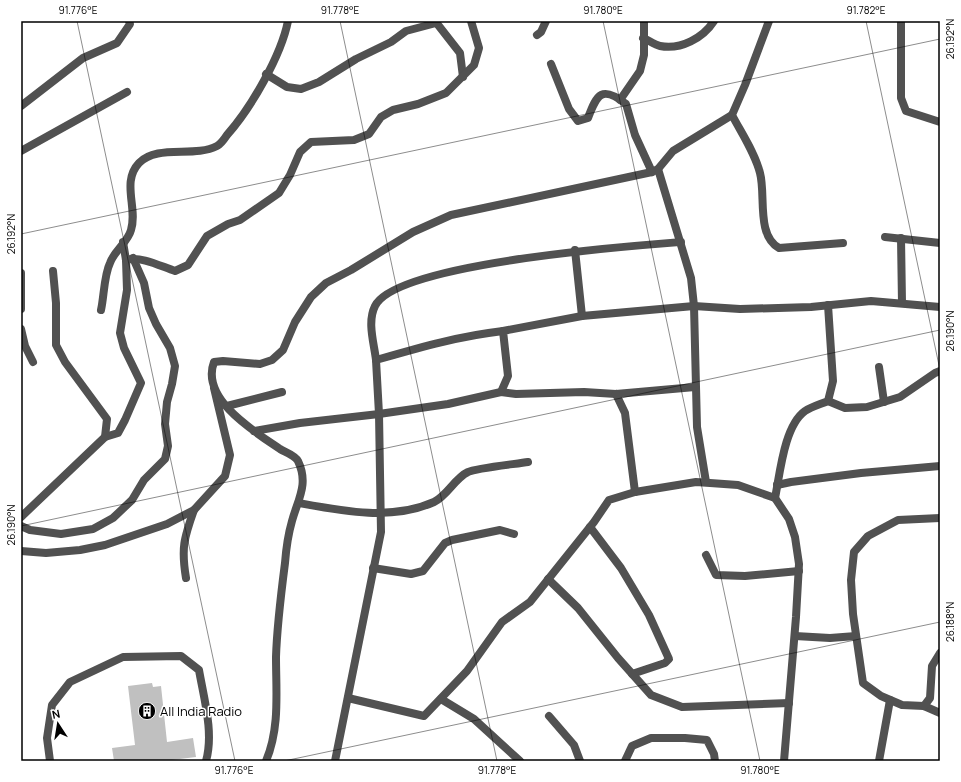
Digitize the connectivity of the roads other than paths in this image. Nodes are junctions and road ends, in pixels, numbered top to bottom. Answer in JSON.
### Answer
{"nodes":[{"id":1,"x":129,"y":21,"type":"edge"},
{"id":2,"x":288,"y":21,"type":"edge"},
{"id":3,"x":471,"y":21,"type":"edge"},
{"id":4,"x":546,"y":21,"type":"edge"},
{"id":5,"x":644,"y":21,"type":"edge"},
{"id":6,"x":714,"y":21,"type":"edge"},
{"id":7,"x":769,"y":21,"type":"edge"},
{"id":8,"x":901,"y":21,"type":"edge"},
{"id":9,"x":436,"y":22,"type":"edge"},
{"id":10,"x":537,"y":35,"type":"dead end"},
{"id":11,"x":643,"y":38,"type":"junction"},
{"id":12,"x":551,"y":64,"type":"dead end"},
{"id":13,"x":266,"y":74,"type":"junction"},
{"id":14,"x":463,"y":77,"type":"junction"},
{"id":15,"x":127,"y":92,"type":"dead end"},
{"id":16,"x":620,"y":100,"type":"junction"},
{"id":17,"x":21,"y":106,"type":"edge"},
{"id":18,"x":732,"y":115,"type":"junction"},
{"id":19,"x":940,"y":122,"type":"edge"},
{"id":20,"x":21,"y":151,"type":"edge"},
{"id":21,"x":655,"y":171,"type":"junction"},
{"id":22,"x":886,"y":238,"type":"dead end"},
{"id":23,"x":901,"y":238,"type":"junction"},
{"id":24,"x":123,"y":242,"type":"junction"},
{"id":25,"x":681,"y":242,"type":"junction"},
{"id":26,"x":843,"y":243,"type":"dead end"},
{"id":27,"x":940,"y":244,"type":"edge"},
{"id":28,"x":575,"y":250,"type":"junction"},
{"id":29,"x":130,"y":259,"type":"junction"},
{"id":30,"x":53,"y":271,"type":"dead end"},
{"id":31,"x":21,"y":273,"type":"edge"},
{"id":32,"x":902,"y":303,"type":"junction"},
{"id":33,"x":828,"y":305,"type":"junction"},
{"id":34,"x":694,"y":306,"type":"junction"},
{"id":35,"x":940,"y":306,"type":"edge"},
{"id":36,"x":21,"y":309,"type":"edge"},
{"id":37,"x":101,"y":310,"type":"dead end"},
{"id":38,"x":582,"y":316,"type":"junction"},
{"id":39,"x":21,"y":329,"type":"edge"},
{"id":40,"x":503,"y":331,"type":"junction"},
{"id":41,"x":376,"y":360,"type":"junction"},
{"id":42,"x":33,"y":362,"type":"dead end"},
{"id":43,"x":879,"y":367,"type":"dead end"},
{"id":44,"x":940,"y":371,"type":"edge"},
{"id":45,"x":214,"y":387,"type":"junction"},
{"id":46,"x":695,"y":387,"type":"junction"},
{"id":47,"x":282,"y":392,"type":"dead end"},
{"id":48,"x":501,"y":392,"type":"junction"},
{"id":49,"x":616,"y":394,"type":"junction"},
{"id":50,"x":828,"y":401,"type":"junction"},
{"id":51,"x":884,"y":402,"type":"junction"},
{"id":52,"x":227,"y":406,"type":"junction"},
{"id":53,"x":379,"y":414,"type":"junction"},
{"id":54,"x":254,"y":431,"type":"junction"},
{"id":55,"x":105,"y":437,"type":"junction"},
{"id":56,"x":528,"y":462,"type":"dead end"},
{"id":57,"x":940,"y":466,"type":"edge"},
{"id":58,"x":706,"y":482,"type":"junction"},
{"id":59,"x":777,"y":485,"type":"junction"},
{"id":60,"x":635,"y":492,"type":"junction"},
{"id":61,"x":775,"y":498,"type":"junction"},
{"id":62,"x":299,"y":503,"type":"junction"},
{"id":63,"x":194,"y":510,"type":"junction"},
{"id":64,"x":380,"y":512,"type":"junction"},
{"id":65,"x":21,"y":517,"type":"edge"},
{"id":66,"x":940,"y":518,"type":"edge"},
{"id":67,"x":21,"y":526,"type":"edge"},
{"id":68,"x":590,"y":527,"type":"junction"},
{"id":69,"x":514,"y":534,"type":"dead end"},
{"id":70,"x":21,"y":551,"type":"edge"},
{"id":71,"x":706,"y":555,"type":"dead end"},
{"id":72,"x":373,"y":568,"type":"junction"},
{"id":73,"x":799,"y":571,"type":"junction"},
{"id":74,"x":186,"y":578,"type":"dead end"},
{"id":75,"x":548,"y":579,"type":"junction"},
{"id":76,"x":795,"y":636,"type":"junction"},
{"id":77,"x":856,"y":636,"type":"junction"},
{"id":78,"x":940,"y":653,"type":"edge"},
{"id":79,"x":632,"y":674,"type":"junction"},
{"id":80,"x":348,"y":698,"type":"junction"},
{"id":81,"x":441,"y":699,"type":"junction"},
{"id":82,"x":890,"y":700,"type":"junction"},
{"id":83,"x":789,"y":703,"type":"junction"},
{"id":84,"x":924,"y":706,"type":"junction"},
{"id":85,"x":940,"y":714,"type":"edge"},
{"id":86,"x":549,"y":716,"type":"dead end"},
{"id":87,"x":50,"y":761,"type":"edge"},
{"id":88,"x":206,"y":761,"type":"edge"},
{"id":89,"x":266,"y":761,"type":"edge"},
{"id":90,"x":335,"y":761,"type":"edge"},
{"id":91,"x":520,"y":761,"type":"edge"},
{"id":92,"x":580,"y":761,"type":"edge"},
{"id":93,"x":625,"y":761,"type":"edge"},
{"id":94,"x":715,"y":761,"type":"edge"},
{"id":95,"x":784,"y":761,"type":"edge"},
{"id":96,"x":879,"y":761,"type":"edge"}],
"edges":[{"from":1,"to":17,"type":"street"},
{"from":2,"to":13,"type":"street"},
{"from":3,"to":14,"type":"street"},
{"from":4,"to":10,"type":"street"},
{"from":5,"to":11,"type":"street"},
{"from":6,"to":11,"type":"street"},
{"from":7,"to":18,"type":"street"},
{"from":8,"to":19,"type":"street"},
{"from":9,"to":13,"type":"street"},
{"from":9,"to":14,"type":"street"},
{"from":11,"to":16,"type":"street"},
{"from":12,"to":16,"type":"street"},
{"from":13,"to":24,"type":"street"},
{"from":14,"to":29,"type":"street"},
{"from":15,"to":20,"type":"street"},
{"from":16,"to":21,"type":"street"},
{"from":18,"to":21,"type":"street"},
{"from":18,"to":26,"type":"street"},
{"from":21,"to":25,"type":"street"},
{"from":21,"to":45,"type":"street"},
{"from":22,"to":23,"type":"street"},
{"from":23,"to":27,"type":"street"},
{"from":23,"to":32,"type":"street"},
{"from":24,"to":29,"type":"street"},
{"from":24,"to":37,"type":"street"},
{"from":25,"to":28,"type":"street"},
{"from":25,"to":34,"type":"street"},
{"from":28,"to":38,"type":"street"},
{"from":28,"to":41,"type":"street"},
{"from":29,"to":55,"type":"street"},
{"from":29,"to":67,"type":"street"},
{"from":30,"to":55,"type":"street"},
{"from":31,"to":36,"type":"street"},
{"from":32,"to":33,"type":"street"},
{"from":32,"to":35,"type":"street"},
{"from":33,"to":34,"type":"street"},
{"from":33,"to":50,"type":"street"},
{"from":34,"to":38,"type":"street"},
{"from":34,"to":46,"type":"street"},
{"from":38,"to":40,"type":"street"},
{"from":39,"to":42,"type":"street"},
{"from":40,"to":41,"type":"street"},
{"from":40,"to":48,"type":"street"},
{"from":41,"to":53,"type":"street"},
{"from":43,"to":51,"type":"street"},
{"from":44,"to":51,"type":"street"},
{"from":45,"to":52,"type":"street"},
{"from":45,"to":63,"type":"street"},
{"from":46,"to":49,"type":"street"},
{"from":46,"to":58,"type":"street"},
{"from":47,"to":52,"type":"street"},
{"from":48,"to":49,"type":"street"},
{"from":48,"to":53,"type":"street"},
{"from":49,"to":60,"type":"street"},
{"from":50,"to":51,"type":"street"},
{"from":50,"to":59,"type":"street"},
{"from":52,"to":54,"type":"street"},
{"from":53,"to":54,"type":"street"},
{"from":53,"to":64,"type":"street"},
{"from":54,"to":62,"type":"street"},
{"from":55,"to":65,"type":"street"},
{"from":56,"to":64,"type":"street"},
{"from":57,"to":59,"type":"street"},
{"from":58,"to":60,"type":"street"},
{"from":58,"to":61,"type":"street"},
{"from":59,"to":61,"type":"street"},
{"from":60,"to":68,"type":"street"},
{"from":61,"to":73,"type":"street"},
{"from":62,"to":64,"type":"street"},
{"from":62,"to":89,"type":"street"},
{"from":63,"to":70,"type":"street"},
{"from":63,"to":74,"type":"street"},
{"from":64,"to":72,"type":"street"},
{"from":66,"to":77,"type":"street"},
{"from":68,"to":75,"type":"street"},
{"from":68,"to":79,"type":"street"},
{"from":69,"to":72,"type":"street"},
{"from":71,"to":73,"type":"street"},
{"from":72,"to":80,"type":"street"},
{"from":73,"to":76,"type":"street"},
{"from":75,"to":79,"type":"street"},
{"from":75,"to":81,"type":"street"},
{"from":76,"to":77,"type":"street"},
{"from":76,"to":83,"type":"street"},
{"from":77,"to":82,"type":"street"},
{"from":78,"to":84,"type":"street"},
{"from":79,"to":83,"type":"street"},
{"from":80,"to":81,"type":"street"},
{"from":80,"to":90,"type":"street"},
{"from":81,"to":91,"type":"street"},
{"from":82,"to":84,"type":"street"},
{"from":82,"to":96,"type":"street"},
{"from":83,"to":95,"type":"street"},
{"from":84,"to":85,"type":"street"},
{"from":86,"to":92,"type":"street"},
{"from":87,"to":88,"type":"street"},
{"from":93,"to":94,"type":"street"}]}
